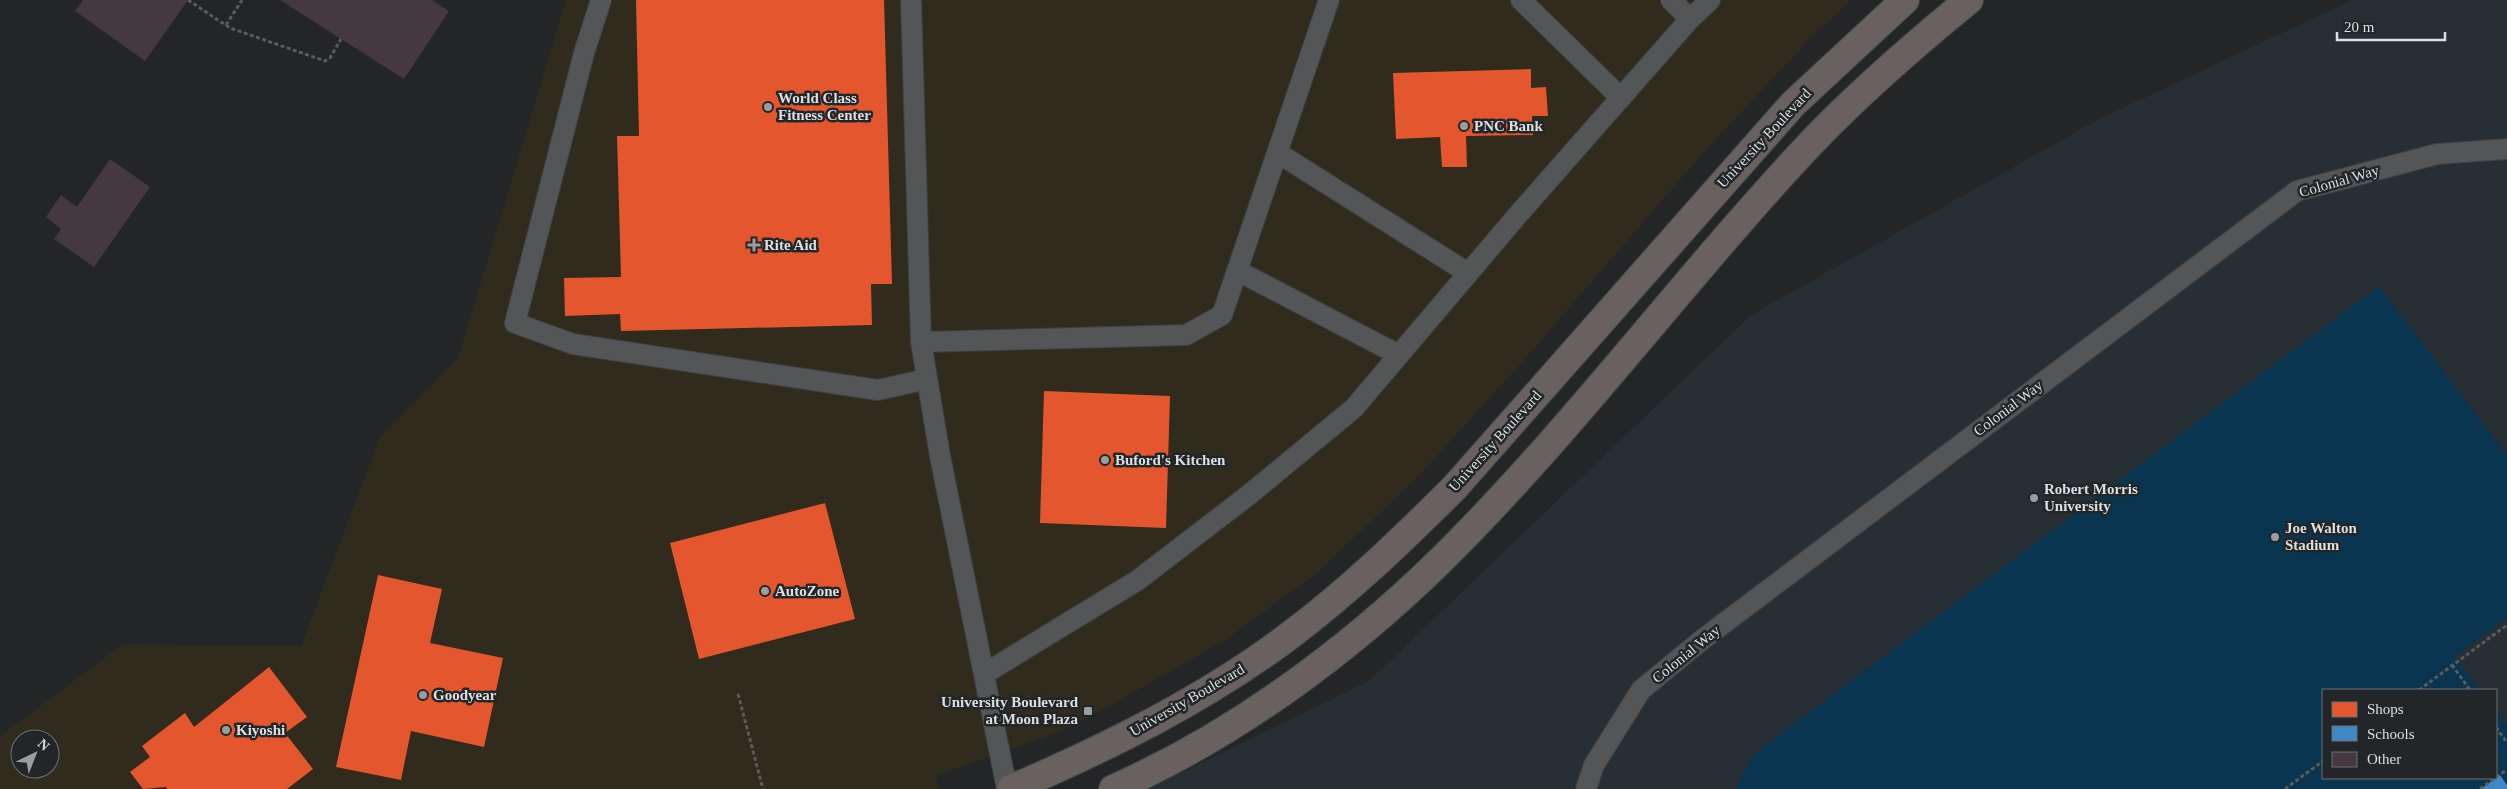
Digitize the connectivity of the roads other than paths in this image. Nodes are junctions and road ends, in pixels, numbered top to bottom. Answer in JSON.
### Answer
{"nodes":[{"id":1,"x":601,"y":0,"type":"edge"},
{"id":2,"x":911,"y":0,"type":"edge"},
{"id":3,"x":1329,"y":0,"type":"edge"},
{"id":4,"x":1521,"y":0,"type":"edge"},
{"id":5,"x":1672,"y":0,"type":"edge"},
{"id":6,"x":1710,"y":0,"type":"edge"},
{"id":7,"x":1905,"y":0,"type":"edge"},
{"id":8,"x":1969,"y":0,"type":"edge"},
{"id":9,"x":1690,"y":19,"type":"junction"},
{"id":10,"x":1621,"y":98,"type":"junction"},
{"id":11,"x":2507,"y":149,"type":"edge"},
{"id":12,"x":1278,"y":153,"type":"junction"},
{"id":13,"x":1238,"y":271,"type":"junction"},
{"id":14,"x":1468,"y":274,"type":"junction"},
{"id":15,"x":921,"y":342,"type":"junction"},
{"id":16,"x":1399,"y":355,"type":"junction"},
{"id":17,"x":927,"y":379,"type":"junction"},
{"id":18,"x":984,"y":674,"type":"junction"},
{"id":19,"x":1007,"y":789,"type":"edge"},
{"id":20,"x":1011,"y":789,"type":"edge"},
{"id":21,"x":1113,"y":789,"type":"edge"},
{"id":22,"x":1586,"y":789,"type":"edge"}],
"edges":[{"from":1,"to":17,"type":"lane"},
{"from":2,"to":15,"type":"lane"},
{"from":3,"to":12,"type":"lane"},
{"from":4,"to":10,"type":"lane"},
{"from":5,"to":9,"type":"lane"},
{"from":6,"to":9,"type":"lane"},
{"from":7,"to":20,"type":"main road","name":"University Boulevard"},
{"from":8,"to":21,"type":"main road"},
{"from":9,"to":10,"type":"lane"},
{"from":10,"to":14,"type":"lane"},
{"from":11,"to":22,"type":"lane","name":"Colonial Way"},
{"from":12,"to":13,"type":"lane"},
{"from":12,"to":14,"type":"lane"},
{"from":13,"to":15,"type":"lane"},
{"from":13,"to":16,"type":"lane"},
{"from":14,"to":16,"type":"lane"},
{"from":15,"to":17,"type":"lane"},
{"from":16,"to":18,"type":"lane"},
{"from":17,"to":18,"type":"lane"},
{"from":18,"to":19,"type":"lane"}]}
